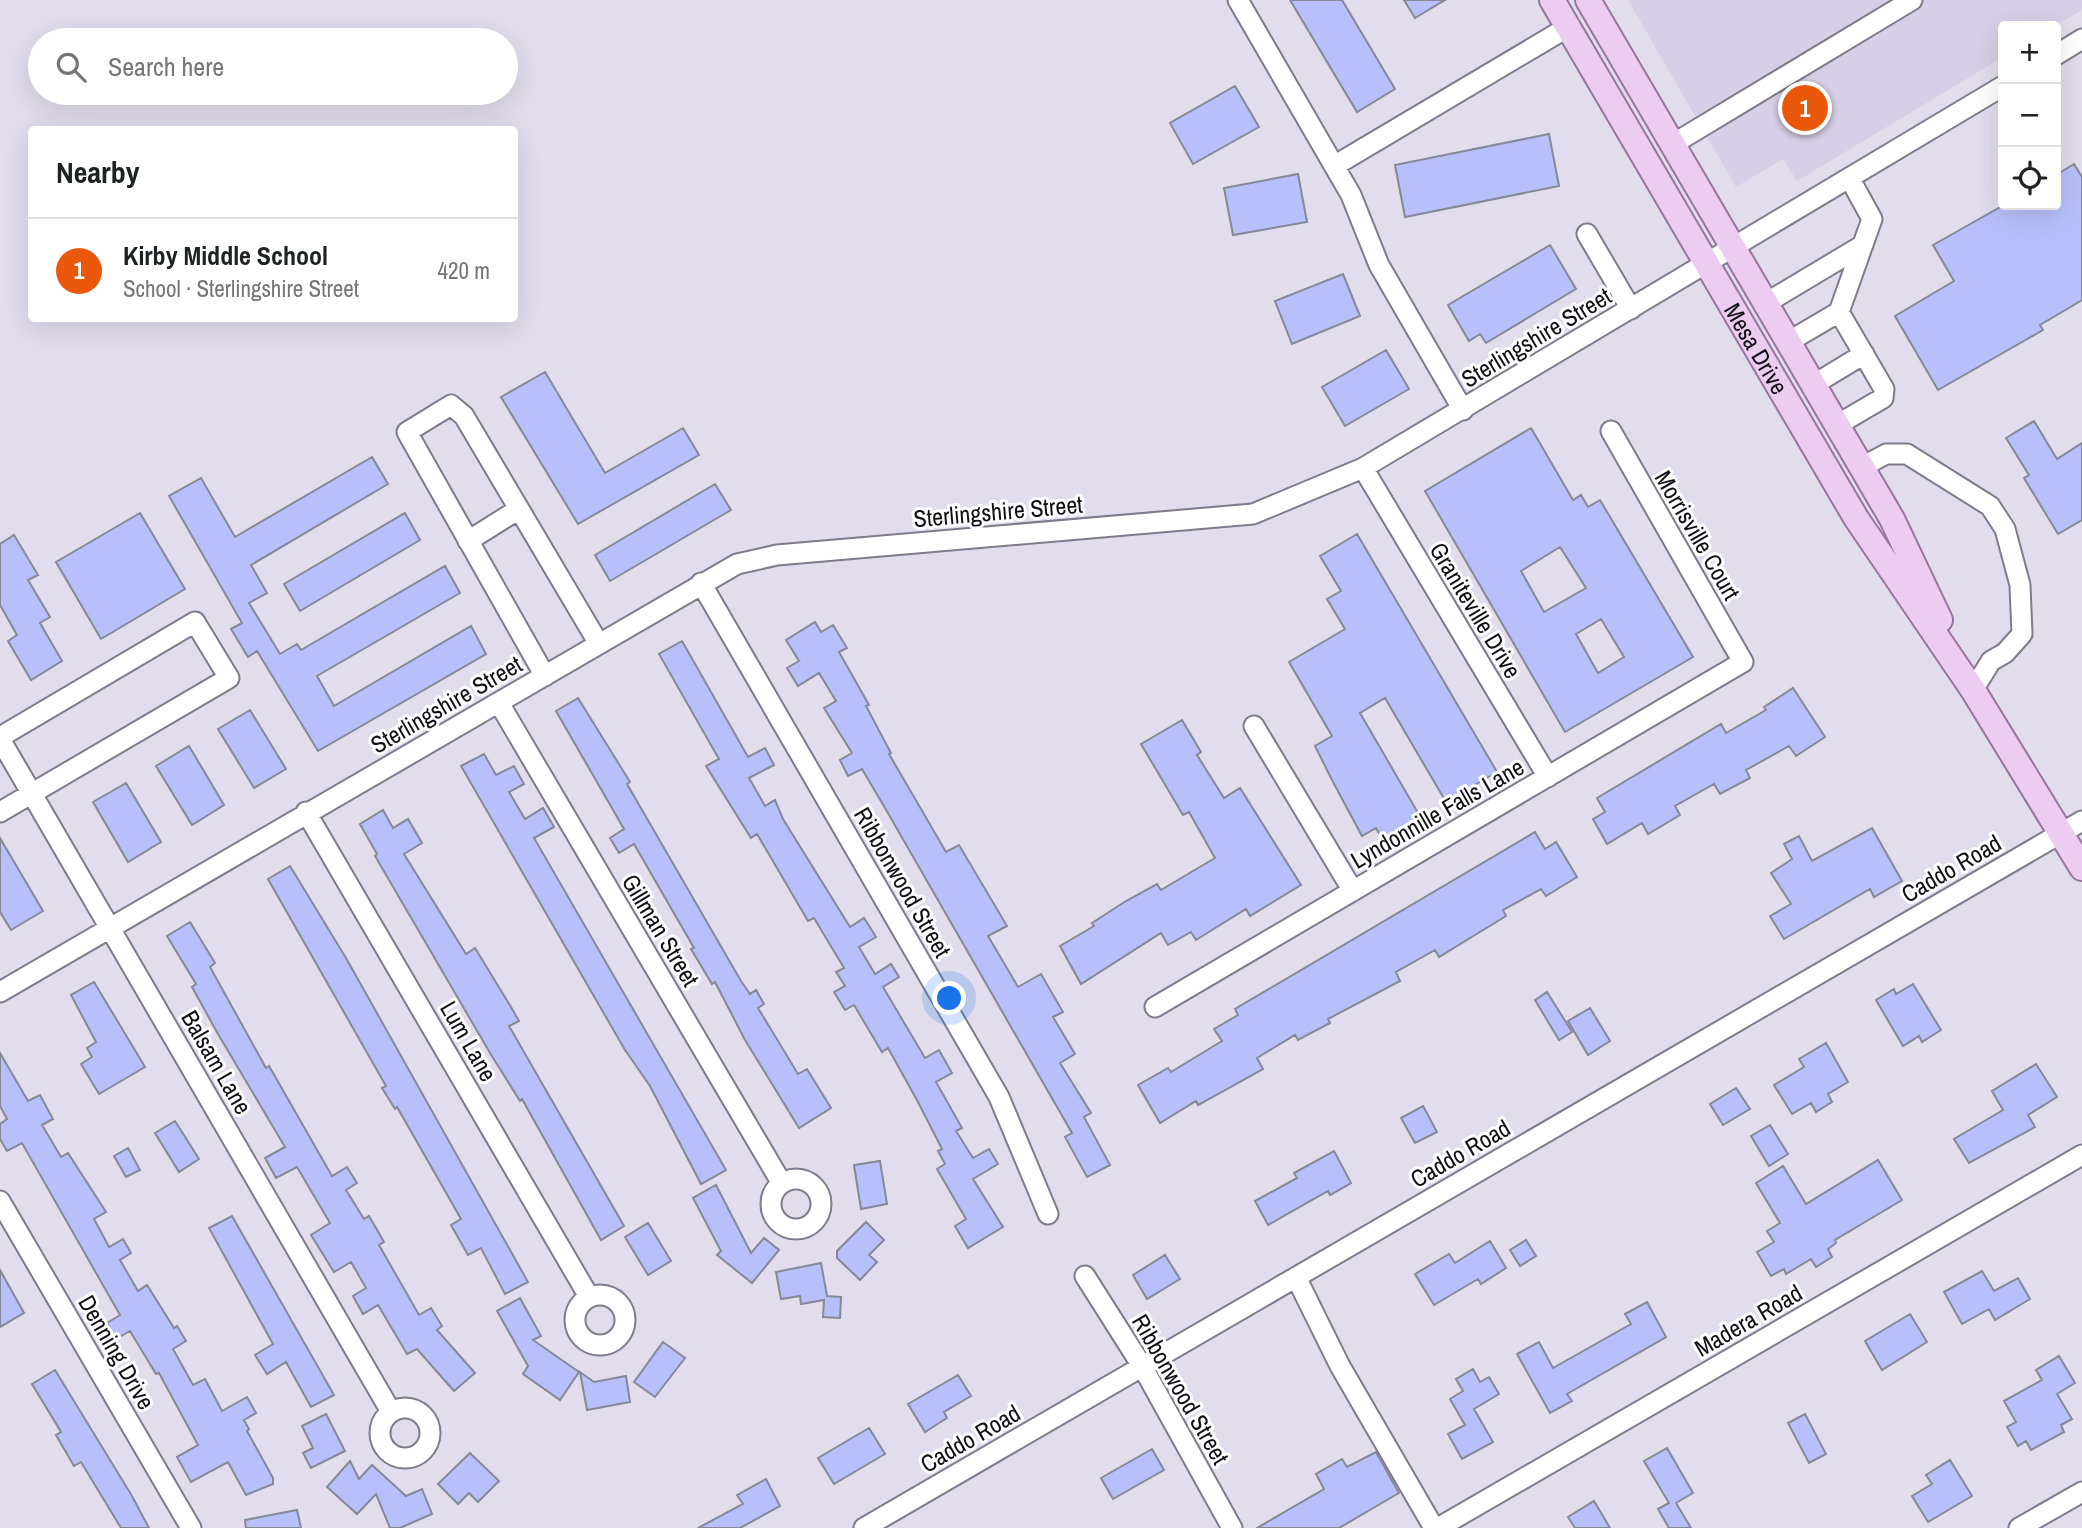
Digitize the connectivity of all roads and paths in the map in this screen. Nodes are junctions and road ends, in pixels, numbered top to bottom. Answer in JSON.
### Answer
{"nodes":[{"id":1,"x":1238,"y":0,"type":"edge"},
{"id":2,"x":1552,"y":0,"type":"edge"},
{"id":3,"x":1588,"y":0,"type":"edge"},
{"id":4,"x":1912,"y":0,"type":"edge"},
{"id":5,"x":1568,"y":27,"type":"junction"},
{"id":6,"x":2082,"y":39,"type":"edge"},
{"id":7,"x":2061,"y":52,"type":"edge"},
{"id":8,"x":1998,"y":89,"type":"edge"},
{"id":9,"x":1673,"y":144,"type":"junction"},
{"id":10,"x":1334,"y":166,"type":"junction"},
{"id":11,"x":1850,"y":179,"type":"junction"},
{"id":12,"x":1587,"y":234,"type":"dead end"},
{"id":13,"x":1863,"y":245,"type":"junction"},
{"id":14,"x":1734,"y":248,"type":"junction"},
{"id":15,"x":1706,"y":264,"type":"junction"},
{"id":16,"x":1766,"y":303,"type":"junction"},
{"id":17,"x":1631,"y":309,"type":"junction"},
{"id":18,"x":1839,"y":312,"type":"junction"},
{"id":19,"x":1788,"y":342,"type":"junction"},
{"id":20,"x":1864,"y":355,"type":"junction"},
{"id":21,"x":1813,"y":385,"type":"junction"},
{"id":22,"x":1463,"y":410,"type":"junction"},
{"id":23,"x":1837,"y":425,"type":"junction"},
{"id":24,"x":1611,"y":431,"type":"dead end"},
{"id":25,"x":1862,"y":467,"type":"junction"},
{"id":26,"x":1363,"y":468,"type":"junction"},
{"id":27,"x":519,"y":509,"type":"junction"},
{"id":28,"x":468,"y":541,"type":"junction"},
{"id":29,"x":702,"y":583,"type":"junction"},
{"id":30,"x":598,"y":644,"type":"junction"},
{"id":31,"x":1744,"y":662,"type":"joint"},
{"id":32,"x":545,"y":676,"type":"junction"},
{"id":33,"x":1973,"y":690,"type":"junction"},
{"id":34,"x":499,"y":703,"type":"junction"},
{"id":35,"x":1254,"y":726,"type":"dead end"},
{"id":36,"x":0,"y":738,"type":"edge"},
{"id":37,"x":1548,"y":777,"type":"junction"},
{"id":38,"x":32,"y":794,"type":"junction"},
{"id":39,"x":0,"y":812,"type":"edge"},
{"id":40,"x":306,"y":812,"type":"junction"},
{"id":41,"x":2082,"y":821,"type":"edge"},
{"id":42,"x":2060,"y":834,"type":"junction"},
{"id":43,"x":2082,"y":868,"type":"edge"},
{"id":44,"x":1353,"y":891,"type":"junction"},
{"id":45,"x":109,"y":926,"type":"junction"},
{"id":46,"x":0,"y":992,"type":"edge"},
{"id":47,"x":1155,"y":1007,"type":"dead end"},
{"id":48,"x":2082,"y":1155,"type":"edge"},
{"id":49,"x":781,"y":1182,"type":"dead end"},
{"id":50,"x":0,"y":1201,"type":"edge"},
{"id":51,"x":1048,"y":1214,"type":"dead end"},
{"id":52,"x":1085,"y":1276,"type":"dead end"},
{"id":53,"x":1296,"y":1277,"type":"junction"},
{"id":54,"x":588,"y":1295,"type":"dead end"},
{"id":55,"x":1142,"y":1366,"type":"junction"},
{"id":56,"x":390,"y":1410,"type":"dead end"},
{"id":57,"x":2082,"y":1492,"type":"edge"},
{"id":58,"x":191,"y":1528,"type":"edge"},
{"id":59,"x":864,"y":1528,"type":"edge"},
{"id":60,"x":1232,"y":1528,"type":"edge"},
{"id":61,"x":1436,"y":1528,"type":"edge"},
{"id":62,"x":2020,"y":1528,"type":"edge"}],
"edges":[{"from":1,"to":10,"type":"street"},
{"from":2,"to":5,"type":"main road","name":"Mesa Drive"},
{"from":3,"to":9,"type":"main road","name":"Mesa Drive"},
{"from":4,"to":9,"type":"street"},
{"from":5,"to":10,"type":"street"},
{"from":5,"to":15,"type":"main road","name":"Mesa Drive"},
{"from":6,"to":7,"type":"street"},
{"from":8,"to":11,"type":"street","name":"Sterlingshire Street"},
{"from":9,"to":14,"type":"main road","name":"Mesa Drive"},
{"from":10,"to":22,"type":"street"},
{"from":11,"to":13,"type":"street"},
{"from":11,"to":14,"type":"street","name":"Sterlingshire Street"},
{"from":12,"to":17,"type":"street"},
{"from":13,"to":16,"type":"street"},
{"from":13,"to":18,"type":"street"},
{"from":14,"to":15,"type":"street","name":"Sterlingshire Street"},
{"from":14,"to":16,"type":"main road","name":"Mesa Drive"},
{"from":15,"to":17,"type":"street","name":"Sterlingshire Street"},
{"from":15,"to":33,"type":"main road","name":"Mesa Drive"},
{"from":16,"to":19,"type":"main road","name":"Mesa Drive"},
{"from":17,"to":22,"type":"street","name":"Sterlingshire Street"},
{"from":18,"to":19,"type":"street"},
{"from":18,"to":20,"type":"street"},
{"from":19,"to":21,"type":"main road","name":"Mesa Drive"},
{"from":20,"to":21,"type":"street"},
{"from":20,"to":23,"type":"street"},
{"from":21,"to":23,"type":"main road","name":"Mesa Drive"},
{"from":22,"to":26,"type":"street","name":"Sterlingshire Street"},
{"from":23,"to":25,"type":"main road","name":"Mesa Drive"},
{"from":24,"to":31,"type":"street","name":"Morrisville Court"},
{"from":25,"to":33,"type":"main road","name":"Mesa Drive"},
{"from":25,"to":33,"type":"street"},
{"from":26,"to":29,"type":"street","name":"Sterlingshire Street"},
{"from":26,"to":37,"type":"street","name":"Graniteville Drive"},
{"from":27,"to":28,"type":"street"},
{"from":27,"to":28,"type":"street"},
{"from":27,"to":30,"type":"street"},
{"from":28,"to":32,"type":"street"},
{"from":29,"to":30,"type":"street","name":"Sterlingshire Street"},
{"from":29,"to":51,"type":"street","name":"Ribbonwood Street"},
{"from":30,"to":32,"type":"street","name":"Sterlingshire Street"},
{"from":31,"to":37,"type":"street","name":"Lyndonnille Falls Lane"},
{"from":32,"to":34,"type":"street","name":"Sterlingshire Street"},
{"from":33,"to":42,"type":"main road","name":"Mesa Drive"},
{"from":34,"to":40,"type":"street","name":"Sterlingshire Street"},
{"from":34,"to":49,"type":"street","name":"Gillman Street"},
{"from":35,"to":44,"type":"street"},
{"from":36,"to":38,"type":"street","name":"Balsam Lane"},
{"from":36,"to":38,"type":"street"},
{"from":37,"to":44,"type":"street","name":"Lyndonnille Falls Lane"},
{"from":38,"to":39,"type":"street"},
{"from":38,"to":45,"type":"street","name":"Balsam Lane"},
{"from":40,"to":45,"type":"street","name":"Sterlingshire Street"},
{"from":40,"to":54,"type":"street","name":"Lum Lane"},
{"from":41,"to":42,"type":"street","name":"Caddo Road"},
{"from":42,"to":43,"type":"main road","name":"Mesa Drive"},
{"from":42,"to":53,"type":"street","name":"Caddo Road"},
{"from":44,"to":47,"type":"street","name":"Lyndonnille Falls Lane"},
{"from":45,"to":46,"type":"street","name":"Sterlingshire Street"},
{"from":45,"to":56,"type":"street","name":"Balsam Lane"},
{"from":48,"to":61,"type":"street","name":"Madera Road"},
{"from":50,"to":58,"type":"street","name":"Denning Drive"},
{"from":52,"to":55,"type":"street","name":"Ribbonwood Street"},
{"from":53,"to":55,"type":"street","name":"Caddo Road"},
{"from":53,"to":61,"type":"street"},
{"from":55,"to":59,"type":"street","name":"Caddo Road"},
{"from":55,"to":60,"type":"street","name":"Ribbonwood Street"},
{"from":57,"to":62,"type":"street"}]}
